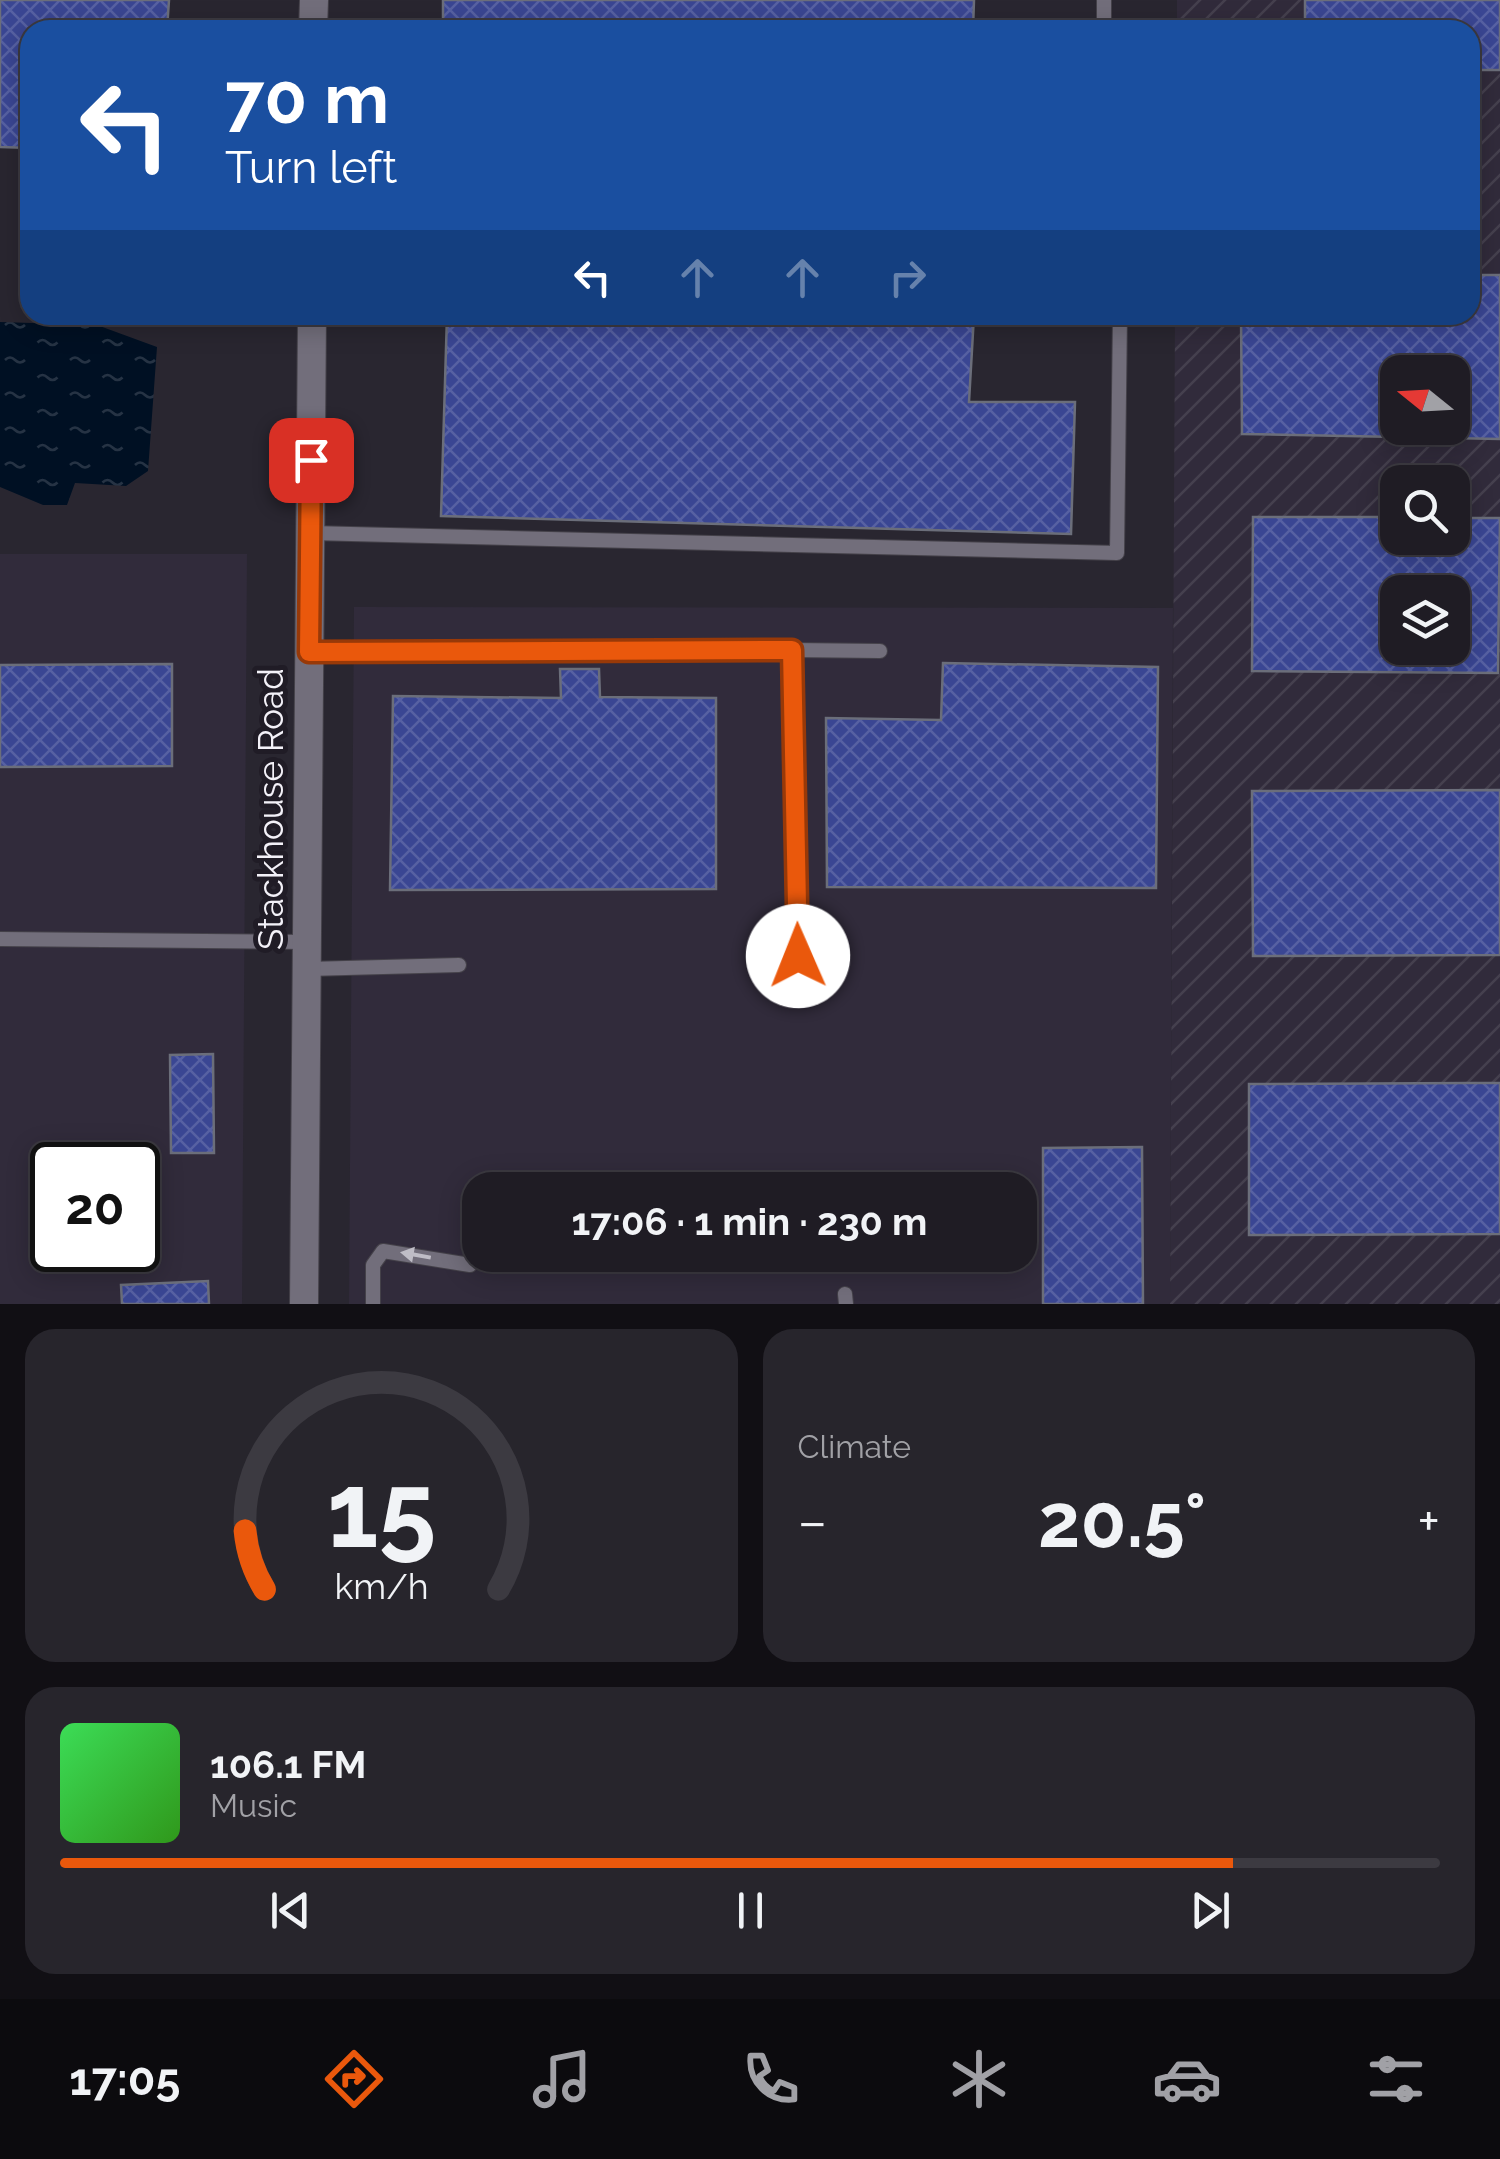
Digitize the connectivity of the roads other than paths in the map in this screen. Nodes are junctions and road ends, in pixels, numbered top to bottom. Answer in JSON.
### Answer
{"nodes":[{"id":1,"x":312,"y":325,"type":"edge"},
{"id":2,"x":1120,"y":325,"type":"edge"},
{"id":3,"x":310,"y":533,"type":"junction"},
{"id":4,"x":792,"y":650,"type":"junction"},
{"id":5,"x":880,"y":651,"type":"dead end"},
{"id":6,"x":309,"y":652,"type":"junction"},
{"id":7,"x":0,"y":940,"type":"edge"},
{"id":8,"x":308,"y":955,"type":"junction"},
{"id":9,"x":798,"y":956,"type":"dead end"},
{"id":10,"x":459,"y":965,"type":"dead end"},
{"id":11,"x":462,"y":1264,"type":"edge"},
{"id":12,"x":304,"y":1304,"type":"edge"},
{"id":13,"x":373,"y":1304,"type":"edge"}],
"edges":[{"from":1,"to":3,"type":"street","name":"Stackhouse Road"},
{"from":2,"to":3,"type":"lane"},
{"from":3,"to":6,"type":"street","name":"Stackhouse Road"},
{"from":4,"to":5,"type":"lane"},
{"from":4,"to":6,"type":"lane"},
{"from":4,"to":9,"type":"lane"},
{"from":6,"to":8,"type":"street","name":"Stackhouse Road"},
{"from":7,"to":8,"type":"lane"},
{"from":8,"to":10,"type":"lane"},
{"from":8,"to":12,"type":"street","name":"Stackhouse Road"},
{"from":11,"to":13,"type":"lane","one_way":true}]}
